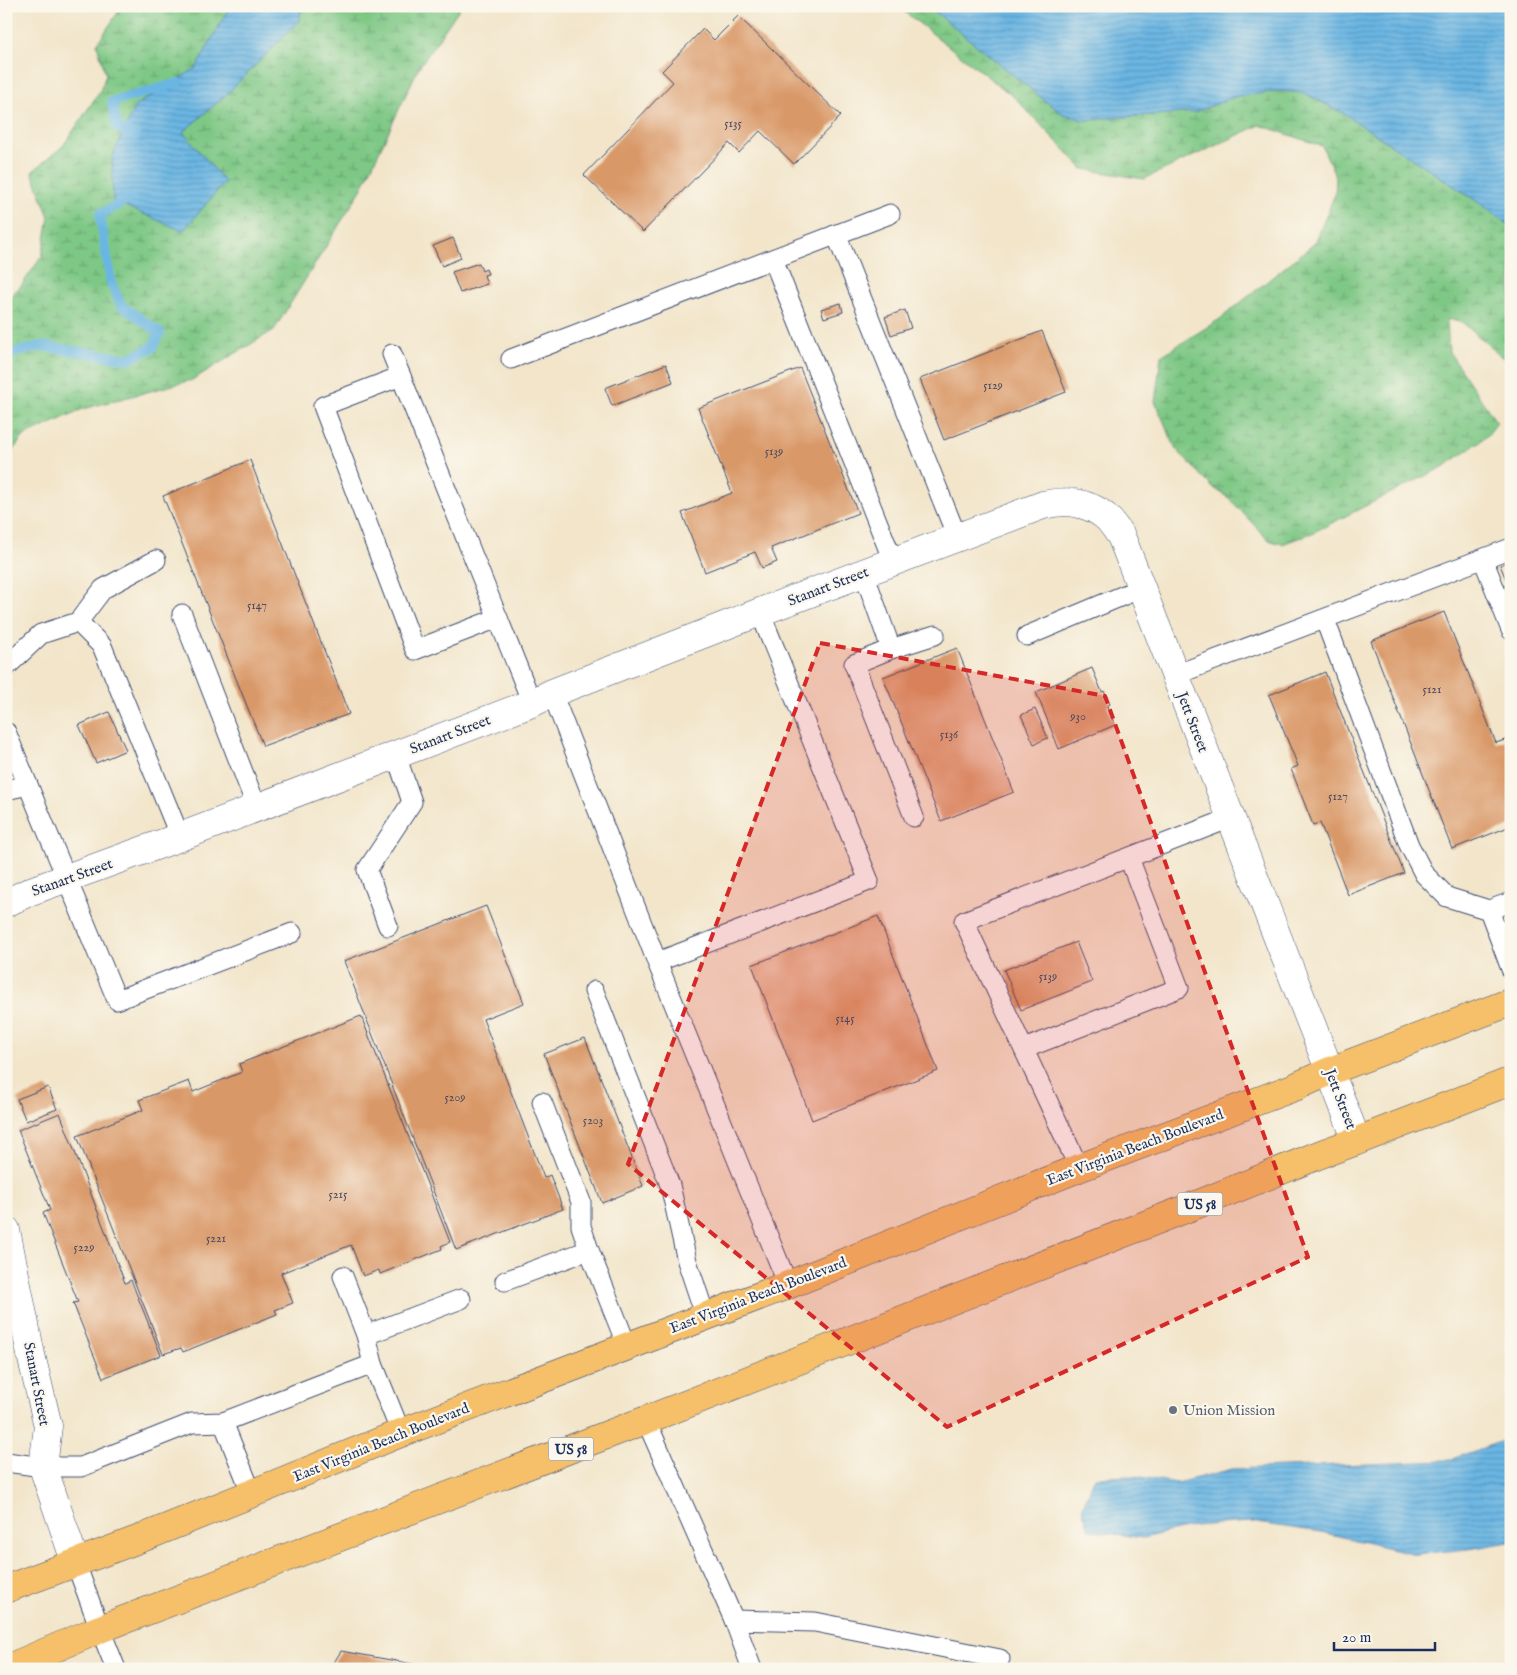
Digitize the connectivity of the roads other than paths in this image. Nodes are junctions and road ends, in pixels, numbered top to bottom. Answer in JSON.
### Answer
{"nodes":[{"id":1,"x":890,"y":214,"type":"dead end"},
{"id":2,"x":836,"y":234,"type":"junction"},
{"id":3,"x":773,"y":259,"type":"junction"},
{"id":4,"x":392,"y":354,"type":"dead end"},
{"id":5,"x":511,"y":359,"type":"dead end"},
{"id":6,"x":400,"y":376,"type":"junction"},
{"id":7,"x":958,"y":537,"type":"junction"},
{"id":8,"x":1511,"y":548,"type":"edge"},
{"id":9,"x":1483,"y":559,"type":"junction"},
{"id":10,"x":156,"y":560,"type":"dead end"},
{"id":11,"x":894,"y":561,"type":"junction"},
{"id":12,"x":864,"y":573,"type":"junction"},
{"id":13,"x":1141,"y":588,"type":"junction"},
{"id":14,"x":760,"y":612,"type":"junction"},
{"id":15,"x":182,"y":614,"type":"dead end"},
{"id":16,"x":498,"y":618,"type":"junction"},
{"id":17,"x":1325,"y":620,"type":"junction"},
{"id":18,"x":78,"y":622,"type":"junction"},
{"id":19,"x":1511,"y":630,"type":"edge"},
{"id":20,"x":935,"y":635,"type":"dead end"},
{"id":21,"x":1027,"y":636,"type":"dead end"},
{"id":22,"x":891,"y":649,"type":"junction"},
{"id":23,"x":6,"y":666,"type":"edge"},
{"id":24,"x":1175,"y":675,"type":"junction"},
{"id":25,"x":542,"y":698,"type":"junction"},
{"id":26,"x":6,"y":732,"type":"edge"},
{"id":27,"x":396,"y":755,"type":"junction"},
{"id":28,"x":28,"y":785,"type":"junction"},
{"id":29,"x":6,"y":790,"type":"edge"},
{"id":30,"x":256,"y":808,"type":"junction"},
{"id":31,"x":914,"y":817,"type":"dead end"},
{"id":32,"x":1231,"y":818,"type":"junction"},
{"id":33,"x":180,"y":837,"type":"junction"},
{"id":34,"x":1129,"y":858,"type":"junction"},
{"id":35,"x":67,"y":878,"type":"junction"},
{"id":36,"x":1511,"y":902,"type":"edge"},
{"id":37,"x":6,"y":903,"type":"edge"},
{"id":38,"x":1489,"y":910,"type":"junction"},
{"id":39,"x":388,"y":926,"type":"dead end"},
{"id":40,"x":292,"y":933,"type":"dead end"},
{"id":41,"x":657,"y":962,"type":"junction"},
{"id":42,"x":1511,"y":969,"type":"edge"},
{"id":43,"x":594,"y":991,"type":"dead end"},
{"id":44,"x":1511,"y":1002,"type":"edge"},
{"id":45,"x":1024,"y":1049,"type":"junction"},
{"id":46,"x":1330,"y":1071,"type":"junction"},
{"id":47,"x":1511,"y":1081,"type":"edge"},
{"id":48,"x":542,"y":1102,"type":"dead end"},
{"id":49,"x":1357,"y":1141,"type":"junction"},
{"id":50,"x":1079,"y":1168,"type":"junction"},
{"id":51,"x":6,"y":1230,"type":"edge"},
{"id":52,"x":589,"y":1250,"type":"junction"},
{"id":53,"x":343,"y":1276,"type":"dead end"},
{"id":54,"x":504,"y":1282,"type":"dead end"},
{"id":55,"x":788,"y":1285,"type":"junction"},
{"id":56,"x":461,"y":1299,"type":"dead end"},
{"id":57,"x":705,"y":1315,"type":"junction"},
{"id":58,"x":366,"y":1335,"type":"junction"},
{"id":59,"x":627,"y":1346,"type":"junction"},
{"id":60,"x":373,"y":1364,"type":"junction"},
{"id":61,"x":646,"y":1420,"type":"junction"},
{"id":62,"x":223,"y":1422,"type":"junction"},
{"id":63,"x":401,"y":1434,"type":"junction"},
{"id":64,"x":6,"y":1462,"type":"edge"},
{"id":65,"x":43,"y":1467,"type":"junction"},
{"id":66,"x":252,"y":1494,"type":"junction"},
{"id":67,"x":76,"y":1564,"type":"junction"},
{"id":68,"x":6,"y":1589,"type":"edge"},
{"id":69,"x":734,"y":1620,"type":"junction"},
{"id":70,"x":100,"y":1630,"type":"junction"},
{"id":71,"x":1000,"y":1659,"type":"dead end"},
{"id":72,"x":6,"y":1668,"type":"edge"},
{"id":73,"x":116,"y":1669,"type":"edge"},
{"id":74,"x":752,"y":1669,"type":"edge"}],
"edges":[{"from":1,"to":2,"type":"lane"},
{"from":2,"to":3,"type":"lane"},
{"from":2,"to":7,"type":"lane"},
{"from":3,"to":5,"type":"lane"},
{"from":3,"to":11,"type":"lane"},
{"from":4,"to":6,"type":"lane"},
{"from":6,"to":16,"type":"lane"},
{"from":6,"to":16,"type":"lane"},
{"from":7,"to":11,"type":"street","name":"Jett Street"},
{"from":7,"to":13,"type":"street","name":"Jett Street"},
{"from":8,"to":9,"type":"lane"},
{"from":9,"to":17,"type":"lane"},
{"from":9,"to":19,"type":"lane"},
{"from":10,"to":18,"type":"lane"},
{"from":11,"to":12,"type":"street","name":"Stanart Street"},
{"from":12,"to":14,"type":"street","name":"Stanart Street"},
{"from":12,"to":22,"type":"lane"},
{"from":13,"to":21,"type":"lane"},
{"from":13,"to":24,"type":"street","name":"Jett Street"},
{"from":14,"to":25,"type":"street","name":"Stanart Street"},
{"from":14,"to":41,"type":"lane"},
{"from":15,"to":30,"type":"lane"},
{"from":16,"to":25,"type":"lane"},
{"from":17,"to":24,"type":"lane"},
{"from":17,"to":38,"type":"lane"},
{"from":18,"to":23,"type":"lane"},
{"from":18,"to":33,"type":"lane"},
{"from":20,"to":22,"type":"lane"},
{"from":22,"to":31,"type":"lane"},
{"from":24,"to":32,"type":"street","name":"Jett Street"},
{"from":25,"to":27,"type":"street","name":"Stanart Street"},
{"from":25,"to":41,"type":"lane"},
{"from":26,"to":28,"type":"lane"},
{"from":27,"to":30,"type":"street","name":"Stanart Street"},
{"from":27,"to":39,"type":"lane"},
{"from":28,"to":29,"type":"lane"},
{"from":28,"to":35,"type":"lane"},
{"from":30,"to":33,"type":"street","name":"Stanart Street"},
{"from":32,"to":34,"type":"lane"},
{"from":32,"to":46,"type":"street","name":"Jett Street"},
{"from":33,"to":35,"type":"street","name":"Stanart Street"},
{"from":34,"to":45,"type":"lane"},
{"from":34,"to":45,"type":"lane"},
{"from":35,"to":37,"type":"street","name":"Stanart Street"},
{"from":35,"to":40,"type":"lane"},
{"from":36,"to":38,"type":"lane"},
{"from":38,"to":42,"type":"lane"},
{"from":41,"to":55,"type":"lane"},
{"from":43,"to":57,"type":"lane"},
{"from":44,"to":46,"type":"main road","name":"East Virginia Beach Boulevard"},
{"from":45,"to":50,"type":"lane"},
{"from":46,"to":49,"type":"street","name":"Jett Street"},
{"from":46,"to":50,"type":"main road","name":"East Virginia Beach Boulevard"},
{"from":47,"to":49,"type":"main road","number":"US 58"},
{"from":48,"to":52,"type":"lane"},
{"from":49,"to":61,"type":"main road","number":"US 58"},
{"from":50,"to":55,"type":"main road","name":"East Virginia Beach Boulevard"},
{"from":51,"to":65,"type":"street","name":"Stanart Street"},
{"from":52,"to":54,"type":"lane"},
{"from":52,"to":59,"type":"lane"},
{"from":53,"to":58,"type":"lane"},
{"from":55,"to":57,"type":"main road","name":"East Virginia Beach Boulevard"},
{"from":56,"to":58,"type":"lane"},
{"from":57,"to":59,"type":"main road","name":"East Virginia Beach Boulevard"},
{"from":58,"to":60,"type":"lane"},
{"from":59,"to":63,"type":"main road","name":"East Virginia Beach Boulevard"},
{"from":60,"to":62,"type":"lane"},
{"from":60,"to":63,"type":"lane"},
{"from":61,"to":69,"type":"lane"},
{"from":61,"to":70,"type":"main road","number":"US 58"},
{"from":62,"to":65,"type":"lane"},
{"from":62,"to":66,"type":"lane"},
{"from":63,"to":66,"type":"main road","name":"East Virginia Beach Boulevard"},
{"from":64,"to":65,"type":"lane"},
{"from":65,"to":67,"type":"street","name":"Stanart Street"},
{"from":66,"to":67,"type":"main road","name":"East Virginia Beach Boulevard"},
{"from":67,"to":68,"type":"main road","name":"East Virginia Beach Boulevard"},
{"from":67,"to":70,"type":"lane"},
{"from":69,"to":71,"type":"lane"},
{"from":69,"to":74,"type":"lane"},
{"from":70,"to":72,"type":"main road","number":"US 58"},
{"from":70,"to":73,"type":"lane"}]}
